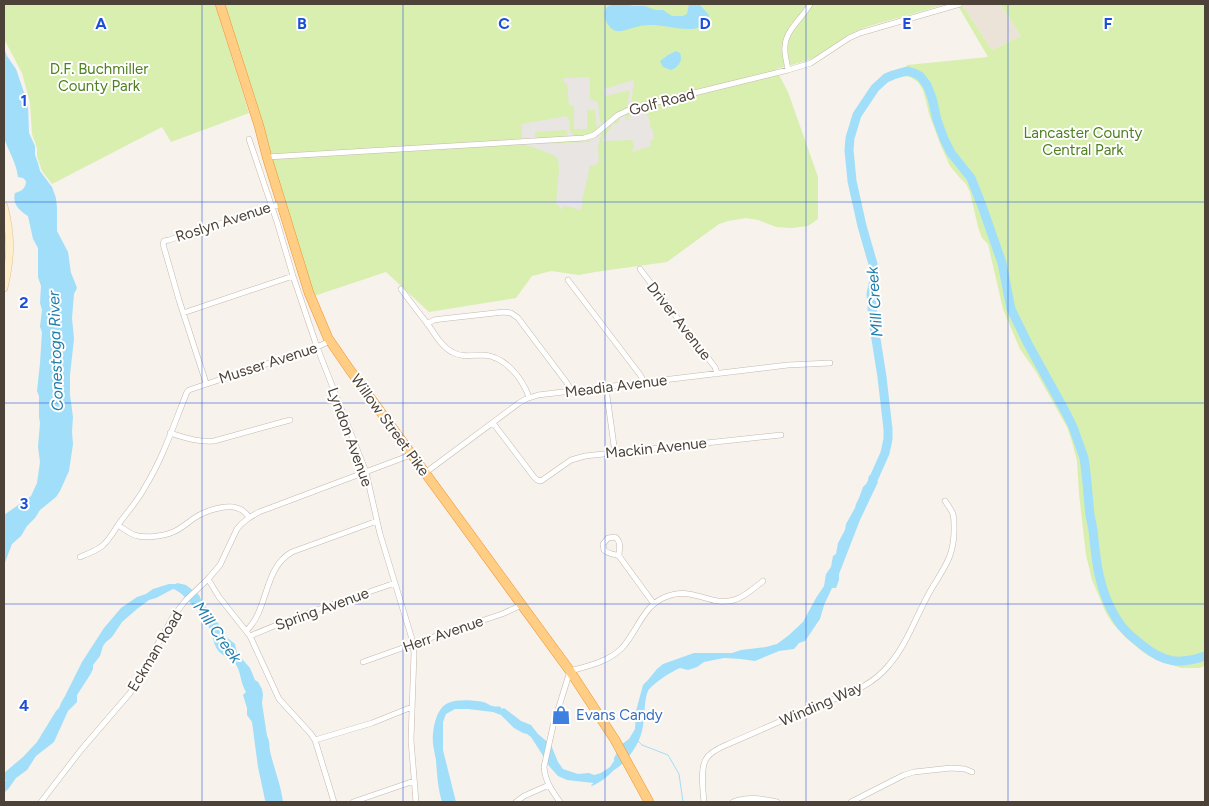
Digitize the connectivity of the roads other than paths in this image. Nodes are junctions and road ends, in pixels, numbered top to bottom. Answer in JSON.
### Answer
{"nodes":[{"id":1,"x":220,"y":4,"type":"edge"},
{"id":2,"x":810,"y":4,"type":"edge"},
{"id":3,"x":960,"y":4,"type":"edge"},
{"id":4,"x":788,"y":70,"type":"junction"},
{"id":5,"x":249,"y":139,"type":"dead end"},
{"id":6,"x":267,"y":157,"type":"junction"},
{"id":7,"x":281,"y":204,"type":"junction"},
{"id":8,"x":4,"y":206,"type":"edge"},
{"id":9,"x":272,"y":206,"type":"junction"},
{"id":10,"x":640,"y":269,"type":"dead end"},
{"id":11,"x":293,"y":276,"type":"junction"},
{"id":12,"x":568,"y":280,"type":"dead end"},
{"id":13,"x":4,"y":288,"type":"edge"},
{"id":14,"x":401,"y":289,"type":"dead end"},
{"id":15,"x":183,"y":313,"type":"junction"},
{"id":16,"x":427,"y":324,"type":"junction"},
{"id":17,"x":330,"y":341,"type":"junction"},
{"id":18,"x":317,"y":347,"type":"junction"},
{"id":19,"x":830,"y":364,"type":"dead end"},
{"id":20,"x":717,"y":374,"type":"junction"},
{"id":21,"x":206,"y":383,"type":"junction"},
{"id":22,"x":644,"y":383,"type":"junction"},
{"id":23,"x":606,"y":388,"type":"junction"},
{"id":24,"x":572,"y":392,"type":"junction"},
{"id":25,"x":529,"y":397,"type":"junction"},
{"id":26,"x":290,"y":420,"type":"dead end"},
{"id":27,"x":494,"y":422,"type":"junction"},
{"id":28,"x":170,"y":433,"type":"junction"},
{"id":29,"x":781,"y":435,"type":"dead end"},
{"id":30,"x":615,"y":453,"type":"junction"},
{"id":31,"x":411,"y":454,"type":"junction"},
{"id":32,"x":366,"y":472,"type":"junction"},
{"id":33,"x":425,"y":473,"type":"junction"},
{"id":34,"x":945,"y":501,"type":"dead end"},
{"id":35,"x":250,"y":517,"type":"junction"},
{"id":36,"x":377,"y":521,"type":"junction"},
{"id":37,"x":118,"y":525,"type":"junction"},
{"id":38,"x":619,"y":556,"type":"dead end"},
{"id":39,"x":80,"y":557,"type":"dead end"},
{"id":40,"x":208,"y":579,"type":"junction"},
{"id":41,"x":763,"y":581,"type":"dead end"},
{"id":42,"x":395,"y":583,"type":"junction"},
{"id":43,"x":654,"y":604,"type":"junction"},
{"id":44,"x":523,"y":605,"type":"junction"},
{"id":45,"x":246,"y":631,"type":"junction"},
{"id":46,"x":250,"y":636,"type":"junction"},
{"id":47,"x":413,"y":644,"type":"junction"},
{"id":48,"x":363,"y":662,"type":"dead end"},
{"id":49,"x":570,"y":671,"type":"junction"},
{"id":50,"x":412,"y":707,"type":"junction"},
{"id":51,"x":315,"y":740,"type":"junction"},
{"id":52,"x":972,"y":772,"type":"dead end"},
{"id":53,"x":414,"y":781,"type":"junction"},
{"id":54,"x":549,"y":785,"type":"junction"},
{"id":55,"x":41,"y":802,"type":"edge"},
{"id":56,"x":334,"y":802,"type":"edge"},
{"id":57,"x":354,"y":802,"type":"edge"},
{"id":58,"x":416,"y":802,"type":"edge"},
{"id":59,"x":516,"y":802,"type":"edge"},
{"id":60,"x":560,"y":802,"type":"edge"},
{"id":61,"x":649,"y":802,"type":"edge"},
{"id":62,"x":704,"y":802,"type":"edge"},
{"id":63,"x":733,"y":802,"type":"edge"},
{"id":64,"x":777,"y":802,"type":"edge"},
{"id":65,"x":851,"y":802,"type":"edge"}],
"edges":[{"from":1,"to":6,"type":"highway","name":"Willow Street Pike"},
{"from":2,"to":4,"type":"street"},
{"from":3,"to":4,"type":"street","name":"Golf Road"},
{"from":4,"to":6,"type":"street","name":"Golf Road"},
{"from":5,"to":9,"type":"street","name":"Lyndon Avenue"},
{"from":6,"to":7,"type":"highway","name":"Willow Street Pike"},
{"from":7,"to":9,"type":"street","name":"Roslyn Avenue"},
{"from":7,"to":17,"type":"highway","name":"Willow Street Pike"},
{"from":8,"to":13,"type":"main road"},
{"from":9,"to":11,"type":"street","name":"Lyndon Avenue"},
{"from":9,"to":15,"type":"street","name":"Roslyn Avenue"},
{"from":10,"to":20,"type":"street","name":"Driver Avenue"},
{"from":11,"to":15,"type":"street"},
{"from":11,"to":18,"type":"street","name":"Lyndon Avenue"},
{"from":12,"to":22,"type":"street"},
{"from":14,"to":16,"type":"street"},
{"from":15,"to":21,"type":"street"},
{"from":16,"to":24,"type":"street"},
{"from":16,"to":25,"type":"street"},
{"from":17,"to":18,"type":"street","name":"Musser Avenue"},
{"from":17,"to":31,"type":"highway","name":"Willow Street Pike"},
{"from":18,"to":21,"type":"street","name":"Musser Avenue"},
{"from":18,"to":32,"type":"street","name":"Lyndon Avenue"},
{"from":19,"to":20,"type":"street","name":"Meadia Avenue"},
{"from":20,"to":22,"type":"street","name":"Meadia Avenue"},
{"from":21,"to":28,"type":"street","name":"Musser Avenue"},
{"from":22,"to":23,"type":"street","name":"Meadia Avenue"},
{"from":23,"to":24,"type":"street","name":"Meadia Avenue"},
{"from":23,"to":30,"type":"street"},
{"from":24,"to":25,"type":"street","name":"Meadia Avenue"},
{"from":25,"to":27,"type":"street","name":"Meadia Avenue"},
{"from":26,"to":28,"type":"street"},
{"from":27,"to":30,"type":"street","name":"Mackin Avenue"},
{"from":27,"to":33,"type":"street","name":"Meadia Avenue"},
{"from":28,"to":37,"type":"street","name":"Musser Avenue"},
{"from":29,"to":30,"type":"street","name":"Mackin Avenue"},
{"from":31,"to":32,"type":"street","name":"Eckman Road"},
{"from":31,"to":33,"type":"highway","name":"Willow Street Pike"},
{"from":32,"to":35,"type":"street","name":"Eckman Road"},
{"from":32,"to":36,"type":"street","name":"Lyndon Avenue"},
{"from":33,"to":44,"type":"highway","name":"Willow Street Pike"},
{"from":34,"to":62,"type":"street","name":"Winding Way"},
{"from":35,"to":37,"type":"street"},
{"from":35,"to":40,"type":"street","name":"Eckman Road"},
{"from":36,"to":42,"type":"street","name":"Lyndon Avenue"},
{"from":36,"to":45,"type":"street"},
{"from":37,"to":39,"type":"street","name":"Musser Avenue"},
{"from":38,"to":43,"type":"street"},
{"from":40,"to":45,"type":"street"},
{"from":40,"to":55,"type":"street","name":"Eckman Road"},
{"from":41,"to":43,"type":"street"},
{"from":42,"to":46,"type":"street","name":"Spring Avenue"},
{"from":42,"to":47,"type":"street","name":"Lyndon Avenue"},
{"from":43,"to":49,"type":"street"},
{"from":44,"to":47,"type":"street","name":"Herr Avenue"},
{"from":44,"to":49,"type":"highway","name":"Willow Street Pike"},
{"from":45,"to":46,"type":"street"},
{"from":46,"to":51,"type":"street"},
{"from":47,"to":48,"type":"street","name":"Herr Avenue"},
{"from":47,"to":50,"type":"street","name":"Lyndon Avenue"},
{"from":49,"to":54,"type":"street"},
{"from":49,"to":61,"type":"highway","name":"Willow Street Pike"},
{"from":50,"to":51,"type":"street"},
{"from":50,"to":53,"type":"street","name":"Lyndon Avenue"},
{"from":51,"to":56,"type":"street"},
{"from":52,"to":65,"type":"street"},
{"from":53,"to":57,"type":"street"},
{"from":53,"to":58,"type":"street","name":"Lyndon Avenue"},
{"from":54,"to":59,"type":"street"},
{"from":54,"to":60,"type":"street"},
{"from":63,"to":64,"type":"street"}]}
